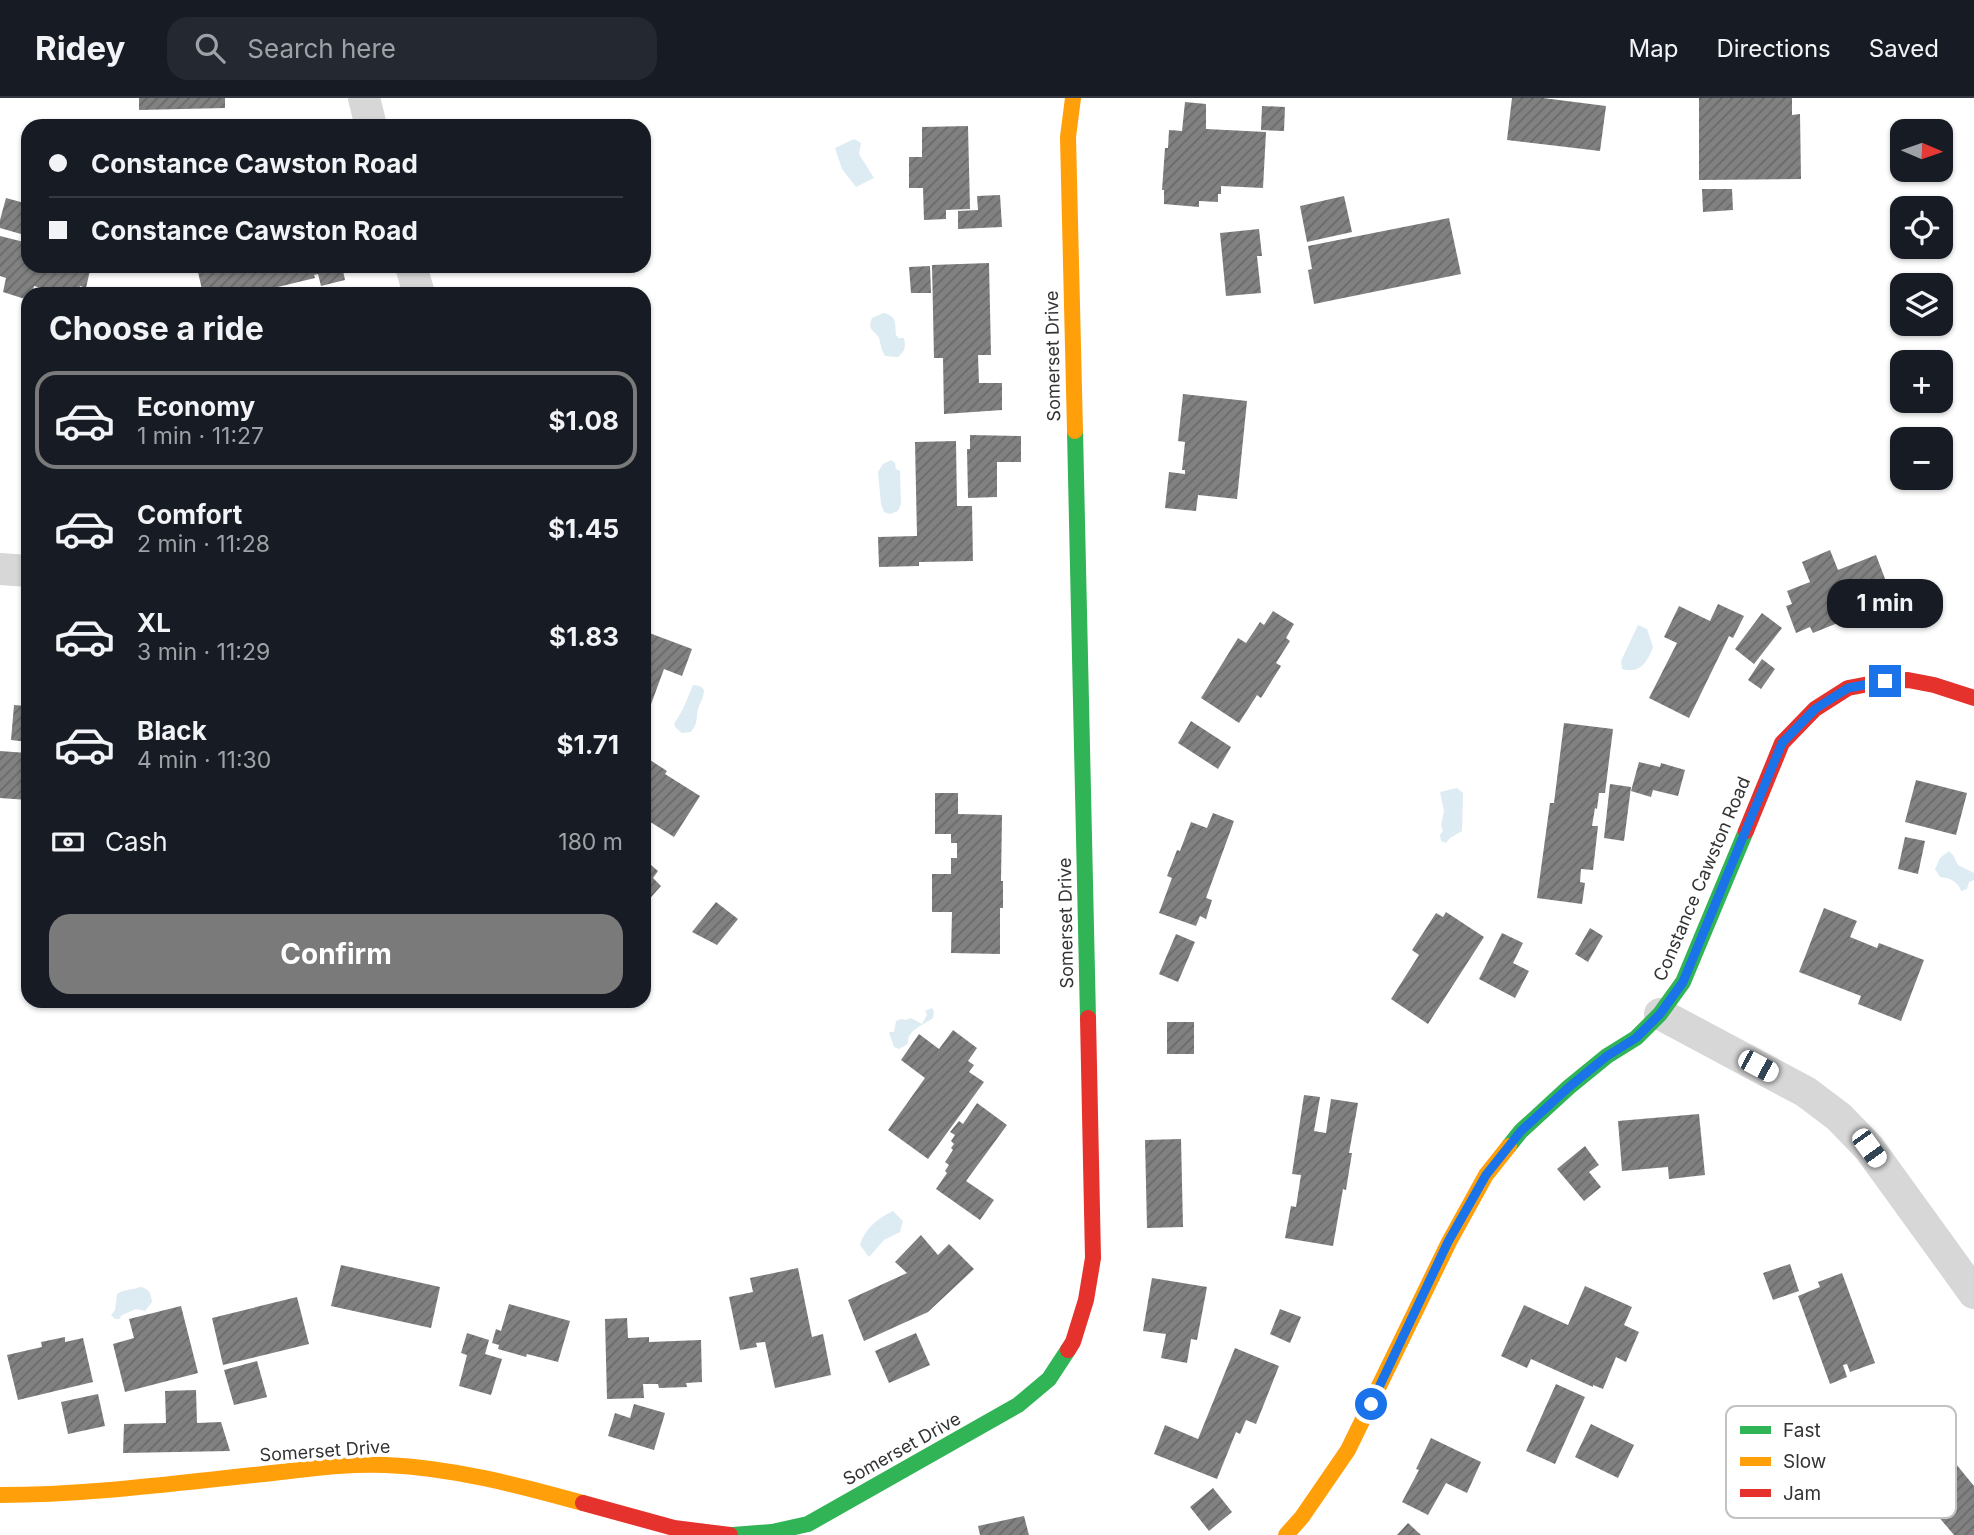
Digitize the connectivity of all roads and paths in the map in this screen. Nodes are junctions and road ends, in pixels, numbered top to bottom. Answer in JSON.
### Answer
{"nodes":[{"id":1,"x":363,"y":98,"type":"edge"},
{"id":2,"x":1073,"y":98,"type":"edge"},
{"id":3,"x":370,"y":119,"type":"edge"},
{"id":4,"x":0,"y":569,"type":"edge"},
{"id":5,"x":21,"y":570,"type":"edge"},
{"id":6,"x":1974,"y":698,"type":"edge"},
{"id":7,"x":1660,"y":1014,"type":"junction"},
{"id":8,"x":1974,"y":1293,"type":"edge"},
{"id":9,"x":0,"y":1495,"type":"edge"},
{"id":10,"x":731,"y":1535,"type":"edge"},
{"id":11,"x":1286,"y":1535,"type":"edge"}],
"edges":[{"from":1,"to":3,"type":"street"},
{"from":2,"to":10,"type":"street","name":"Somerset Drive"},
{"from":4,"to":5,"type":"street"},
{"from":6,"to":7,"type":"street","name":"Constance Cawston Road"},
{"from":7,"to":8,"type":"street"},
{"from":7,"to":11,"type":"street","name":"Constance Cawston Road"},
{"from":9,"to":10,"type":"street","name":"Somerset Drive"}]}
